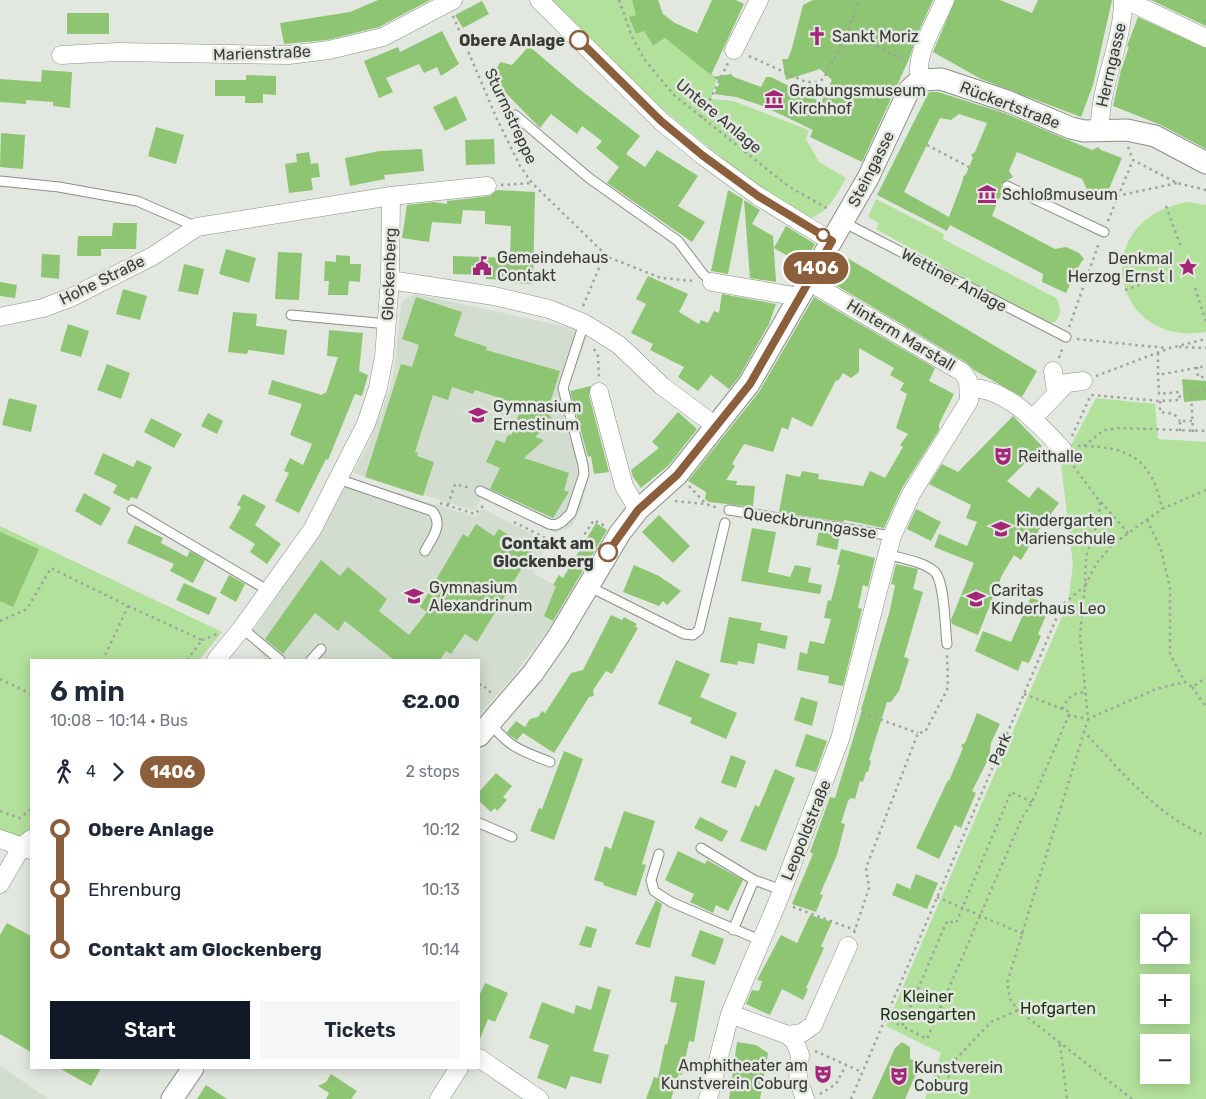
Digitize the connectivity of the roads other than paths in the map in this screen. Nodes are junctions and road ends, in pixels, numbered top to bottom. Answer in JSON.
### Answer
{"nodes":[{"id":1,"x":539,"y":0,"type":"edge"},
{"id":2,"x":759,"y":0,"type":"edge"},
{"id":3,"x":945,"y":0,"type":"edge"},
{"id":4,"x":1124,"y":0,"type":"edge"},
{"id":5,"x":450,"y":2,"type":"edge"},
{"id":6,"x":1206,"y":38,"type":"edge"},
{"id":7,"x":734,"y":50,"type":"road end"},
{"id":8,"x":61,"y":55,"type":"dead end"},
{"id":9,"x":919,"y":74,"type":"junction"},
{"id":10,"x":516,"y":115,"type":"dead end"},
{"id":11,"x":1100,"y":130,"type":"junction"},
{"id":12,"x":1206,"y":163,"type":"edge"},
{"id":13,"x":0,"y":181,"type":"edge"},
{"id":14,"x":487,"y":186,"type":"road end"},
{"id":15,"x":1007,"y":186,"type":"dead end"},
{"id":16,"x":391,"y":196,"type":"junction"},
{"id":17,"x":839,"y":217,"type":"junction"},
{"id":18,"x":197,"y":227,"type":"junction"},
{"id":19,"x":1104,"y":232,"type":"road end"},
{"id":20,"x":832,"y":241,"type":"junction"},
{"id":21,"x":390,"y":280,"type":"junction"},
{"id":22,"x":712,"y":282,"type":"joint"},
{"id":23,"x":804,"y":289,"type":"junction"},
{"id":24,"x":291,"y":315,"type":"dead end"},
{"id":25,"x":0,"y":317,"type":"edge"},
{"id":26,"x":581,"y":321,"type":"junction"},
{"id":27,"x":388,"y":324,"type":"junction"},
{"id":28,"x":1066,"y":337,"type":"road end"},
{"id":29,"x":1055,"y":368,"type":"road end"},
{"id":30,"x":1083,"y":381,"type":"road end"},
{"id":31,"x":970,"y":388,"type":"junction"},
{"id":32,"x":599,"y":392,"type":"road end"},
{"id":33,"x":1056,"y":392,"type":"junction"},
{"id":34,"x":1033,"y":418,"type":"junction"},
{"id":35,"x":717,"y":427,"type":"junction"},
{"id":36,"x":1067,"y":444,"type":"road end"},
{"id":37,"x":338,"y":479,"type":"junction"},
{"id":38,"x":480,"y":492,"type":"road end"},
{"id":39,"x":132,"y":510,"type":"dead end"},
{"id":40,"x":638,"y":510,"type":"junction"},
{"id":41,"x":729,"y":510,"type":"dead end"},
{"id":42,"x":725,"y":523,"type":"dead end"},
{"id":43,"x":892,"y":536,"type":"junction"},
{"id":44,"x":425,"y":551,"type":"dead end"},
{"id":45,"x":887,"y":554,"type":"junction"},
{"id":46,"x":588,"y":586,"type":"junction"},
{"id":47,"x":269,"y":591,"type":"junction"},
{"id":48,"x":242,"y":628,"type":"junction"},
{"id":49,"x":946,"y":644,"type":"road end"},
{"id":50,"x":320,"y":649,"type":"dead end"},
{"id":51,"x":217,"y":659,"type":"edge"},
{"id":52,"x":279,"y":659,"type":"edge"},
{"id":53,"x":312,"y":659,"type":"edge"},
{"id":54,"x":485,"y":730,"type":"edge"},
{"id":55,"x":550,"y":762,"type":"dead end"},
{"id":56,"x":480,"y":823,"type":"edge"},
{"id":57,"x":512,"y":837,"type":"dead end"},
{"id":58,"x":0,"y":839,"type":"edge"},
{"id":59,"x":28,"y":845,"type":"edge"},
{"id":60,"x":701,"y":848,"type":"dead end"},
{"id":61,"x":659,"y":854,"type":"dead end"},
{"id":62,"x":754,"y":880,"type":"junction"},
{"id":63,"x":0,"y":884,"type":"edge"},
{"id":64,"x":780,"y":895,"type":"junction"},
{"id":65,"x":733,"y":930,"type":"junction"},
{"id":66,"x":852,"y":938,"type":"road end"},
{"id":67,"x":762,"y":941,"type":"junction"},
{"id":68,"x":730,"y":1014,"type":"junction"},
{"id":69,"x":791,"y":1038,"type":"junction"},
{"id":70,"x":480,"y":1059,"type":"edge"},
{"id":71,"x":192,"y":1069,"type":"edge"},
{"id":72,"x":458,"y":1069,"type":"edge"},
{"id":73,"x":172,"y":1099,"type":"edge"},
{"id":74,"x":440,"y":1099,"type":"edge"},
{"id":75,"x":539,"y":1099,"type":"edge"},
{"id":76,"x":708,"y":1099,"type":"edge"},
{"id":77,"x":805,"y":1099,"type":"edge"}],
"edges":[{"from":1,"to":20,"type":"street"},
{"from":2,"to":7,"type":"street"},
{"from":3,"to":9,"type":"street","name":"Steingasse"},
{"from":4,"to":6,"type":"street"},
{"from":4,"to":11,"type":"street","name":"Herrngasse"},
{"from":5,"to":8,"type":"street","name":"Marienstraße"},
{"from":9,"to":11,"type":"street","name":"Rückertstraße"},
{"from":9,"to":17,"type":"street","name":"Steingasse"},
{"from":10,"to":22,"type":"lane"},
{"from":11,"to":12,"type":"street","name":"Rückertstraße"},
{"from":13,"to":18,"type":"lane"},
{"from":14,"to":16,"type":"street"},
{"from":15,"to":19,"type":"lane"},
{"from":16,"to":18,"type":"street","name":"Hohe Straße"},
{"from":16,"to":21,"type":"street","name":"Glockenberg"},
{"from":17,"to":20,"type":"street","name":"Steingasse"},
{"from":17,"to":28,"type":"lane","name":"Wettiner Anlage"},
{"from":18,"to":25,"type":"street","name":"Hohe Straße"},
{"from":20,"to":23,"type":"street","name":"Steingasse"},
{"from":21,"to":26,"type":"street"},
{"from":21,"to":27,"type":"street","name":"Glockenberg"},
{"from":22,"to":23,"type":"street"},
{"from":23,"to":31,"type":"street","name":"Hinterm Marstall"},
{"from":23,"to":35,"type":"street","name":"Steingasse"},
{"from":24,"to":27,"type":"lane"},
{"from":26,"to":35,"type":"street"},
{"from":26,"to":38,"type":"lane"},
{"from":27,"to":37,"type":"street","name":"Glockenberg"},
{"from":29,"to":33,"type":"street"},
{"from":30,"to":33,"type":"street"},
{"from":31,"to":34,"type":"street"},
{"from":31,"to":43,"type":"street","name":"Leopoldstraße"},
{"from":32,"to":40,"type":"street"},
{"from":33,"to":34,"type":"street"},
{"from":34,"to":36,"type":"street"},
{"from":35,"to":40,"type":"street","name":"Steingasse"},
{"from":37,"to":44,"type":"lane"},
{"from":37,"to":47,"type":"street","name":"Glockenberg"},
{"from":39,"to":47,"type":"lane"},
{"from":40,"to":46,"type":"street","name":"Steingasse"},
{"from":41,"to":43,"type":"lane","name":"Queckbrunngasse"},
{"from":42,"to":46,"type":"lane","name":"Queckbrunngasse"},
{"from":43,"to":45,"type":"street","name":"Leopoldstraße"},
{"from":45,"to":49,"type":"lane"},
{"from":45,"to":64,"type":"street","name":"Leopoldstraße"},
{"from":46,"to":54,"type":"street","name":"Steingasse"},
{"from":47,"to":48,"type":"street","name":"Glockenberg"},
{"from":48,"to":51,"type":"street","name":"Glockenberg"},
{"from":48,"to":52,"type":"lane"},
{"from":50,"to":53,"type":"lane"},
{"from":54,"to":55,"type":"lane"},
{"from":56,"to":57,"type":"lane"},
{"from":58,"to":59,"type":"street"},
{"from":59,"to":63,"type":"street"},
{"from":60,"to":62,"type":"lane"},
{"from":61,"to":65,"type":"lane"},
{"from":62,"to":64,"type":"lane"},
{"from":62,"to":65,"type":"lane"},
{"from":64,"to":67,"type":"street","name":"Leopoldstraße"},
{"from":65,"to":67,"type":"lane"},
{"from":66,"to":69,"type":"street"},
{"from":67,"to":68,"type":"street","name":"Leopoldstraße"},
{"from":68,"to":69,"type":"street"},
{"from":68,"to":76,"type":"street","name":"Leopoldstraße"},
{"from":69,"to":77,"type":"street"},
{"from":70,"to":75,"type":"street"},
{"from":71,"to":73,"type":"street"},
{"from":72,"to":74,"type":"street"}]}
